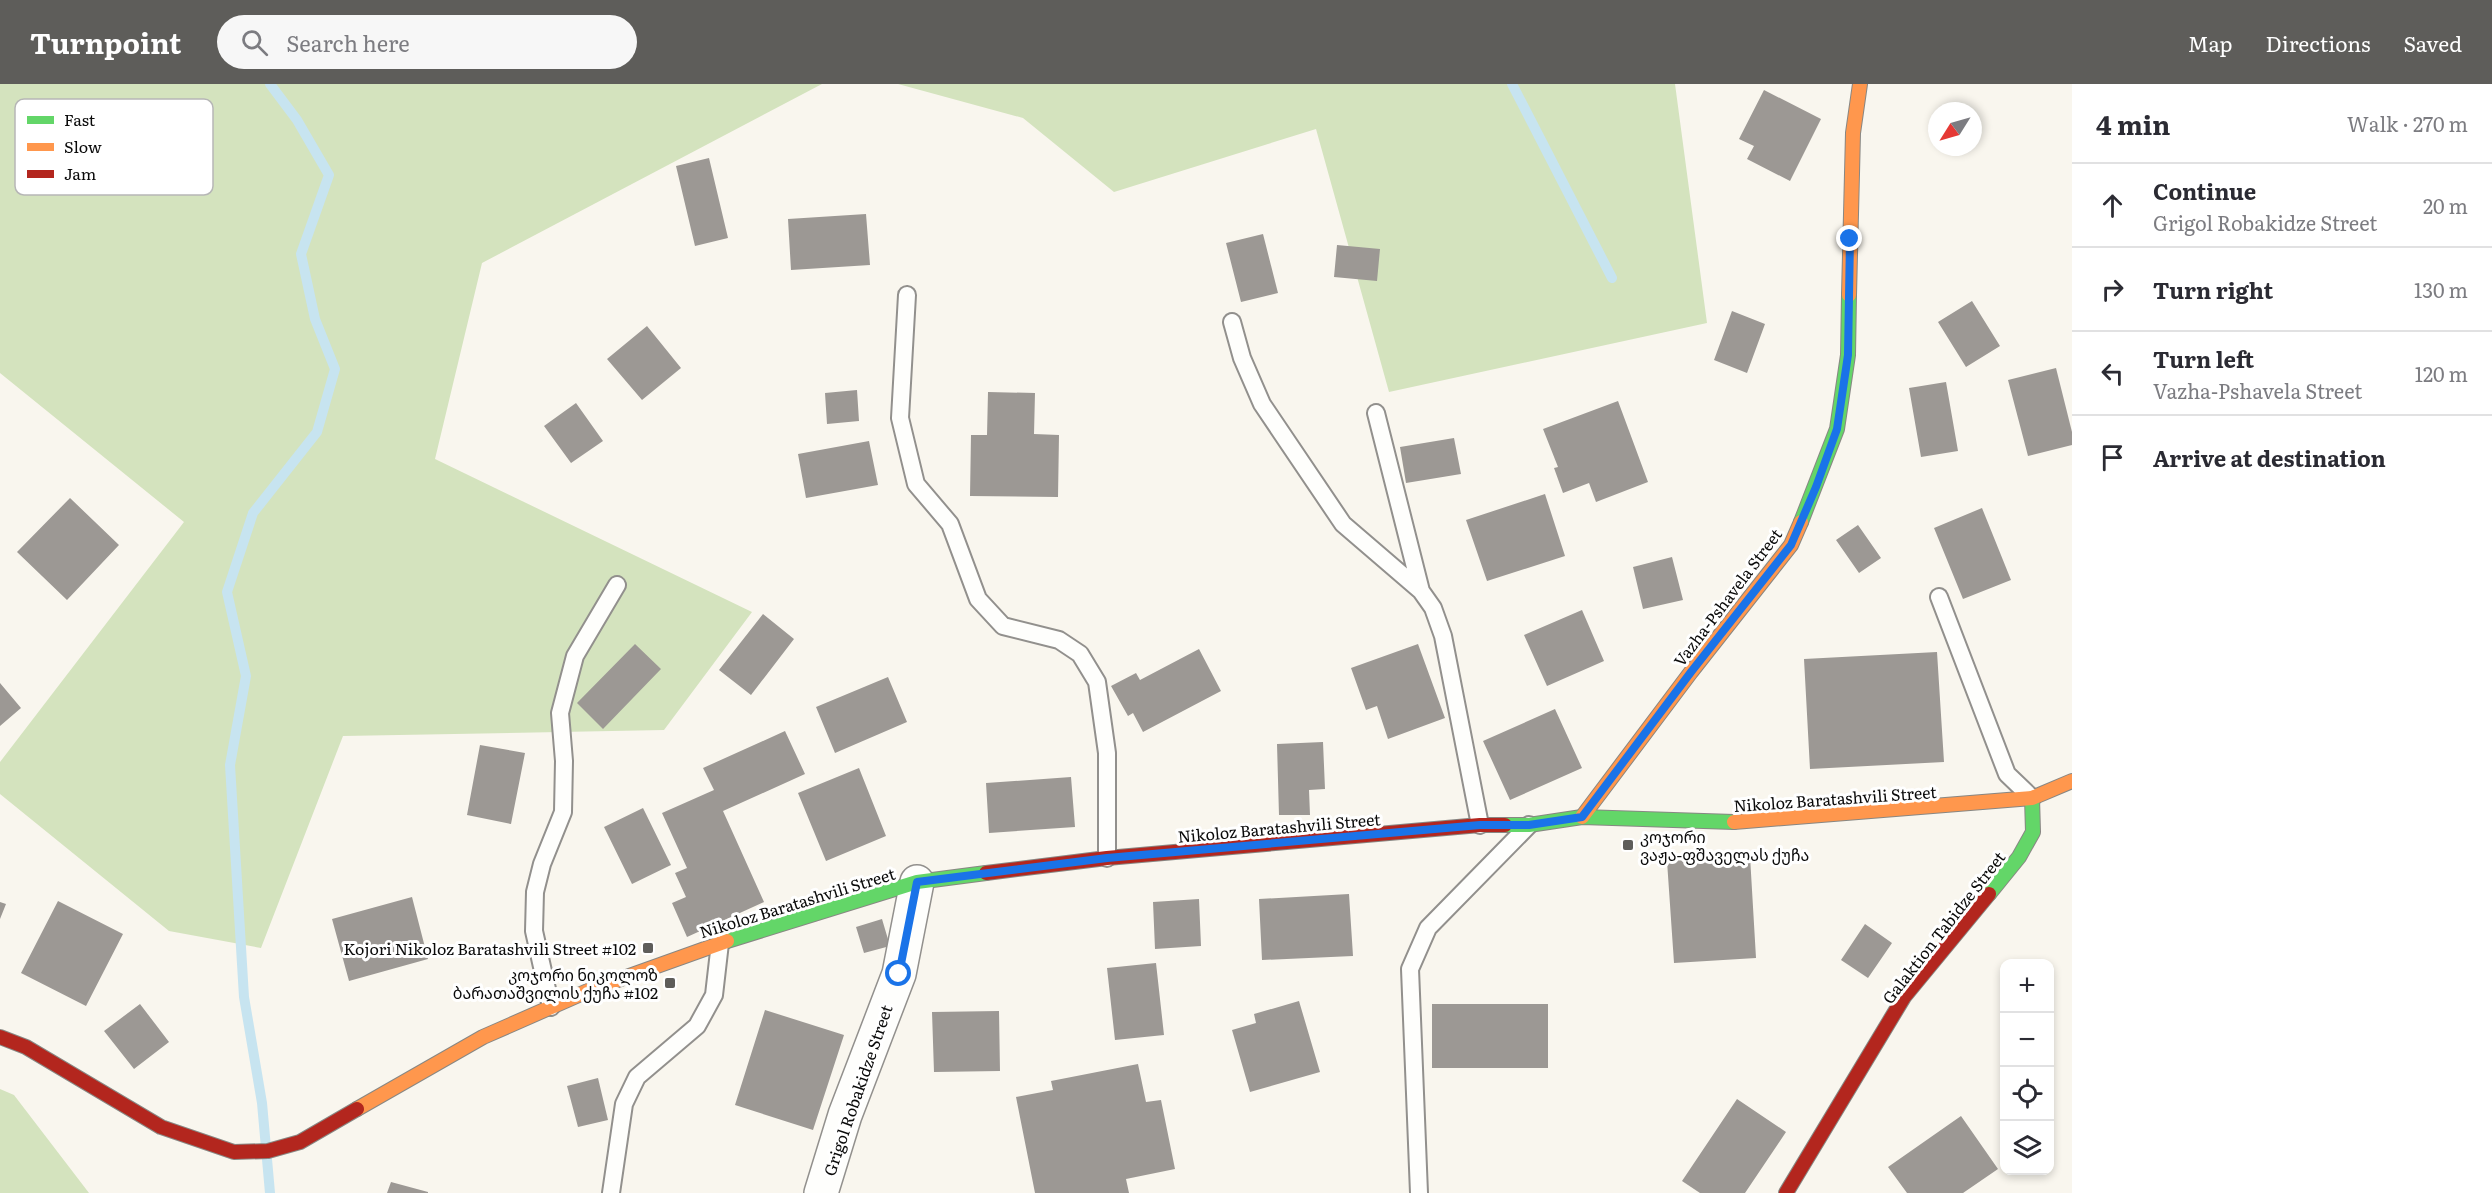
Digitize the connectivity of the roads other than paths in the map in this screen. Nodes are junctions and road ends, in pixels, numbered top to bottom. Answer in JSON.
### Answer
{"nodes":[{"id":1,"x":1860,"y":84,"type":"edge"},
{"id":2,"x":907,"y":295,"type":"dead end"},
{"id":3,"x":1232,"y":322,"type":"dead end"},
{"id":4,"x":1376,"y":414,"type":"dead end"},
{"id":5,"x":617,"y":585,"type":"dead end"},
{"id":6,"x":1421,"y":591,"type":"junction"},
{"id":7,"x":1939,"y":597,"type":"dead end"},
{"id":8,"x":2072,"y":781,"type":"edge"},
{"id":9,"x":2032,"y":798,"type":"junction"},
{"id":10,"x":1582,"y":817,"type":"junction"},
{"id":11,"x":1480,"y":825,"type":"junction"},
{"id":12,"x":1529,"y":825,"type":"junction"},
{"id":13,"x":1107,"y":858,"type":"junction"},
{"id":14,"x":917,"y":882,"type":"junction"},
{"id":15,"x":720,"y":943,"type":"junction"},
{"id":16,"x":551,"y":1007,"type":"junction"},
{"id":17,"x":0,"y":1037,"type":"edge"},
{"id":18,"x":611,"y":1193,"type":"edge"},
{"id":19,"x":821,"y":1193,"type":"edge"},
{"id":20,"x":1419,"y":1193,"type":"edge"},
{"id":21,"x":1785,"y":1193,"type":"edge"}],
"edges":[{"from":1,"to":10,"type":"street","name":"Vazha-Pshavela Street"},
{"from":2,"to":13,"type":"lane"},
{"from":3,"to":6,"type":"lane"},
{"from":4,"to":6,"type":"lane"},
{"from":5,"to":16,"type":"lane"},
{"from":6,"to":11,"type":"lane"},
{"from":7,"to":9,"type":"lane"},
{"from":8,"to":9,"type":"street","name":"Nikoloz Baratashvili Street"},
{"from":9,"to":10,"type":"street","name":"Nikoloz Baratashvili Street"},
{"from":9,"to":21,"type":"street","name":"Galaktion Tabidze Street"},
{"from":10,"to":12,"type":"street","name":"Nikoloz Baratashvili Street"},
{"from":11,"to":12,"type":"street","name":"Nikoloz Baratashvili Street"},
{"from":11,"to":13,"type":"street","name":"Nikoloz Baratashvili Street"},
{"from":12,"to":20,"type":"lane"},
{"from":13,"to":14,"type":"street","name":"Nikoloz Baratashvili Street"},
{"from":14,"to":15,"type":"street","name":"Nikoloz Baratashvili Street"},
{"from":14,"to":19,"type":"street","name":"Grigol Robakidze Street"},
{"from":15,"to":16,"type":"street","name":"Nikoloz Baratashvili Street"},
{"from":15,"to":18,"type":"lane"},
{"from":16,"to":17,"type":"street","name":"Nikoloz Baratashvili Street"}]}
